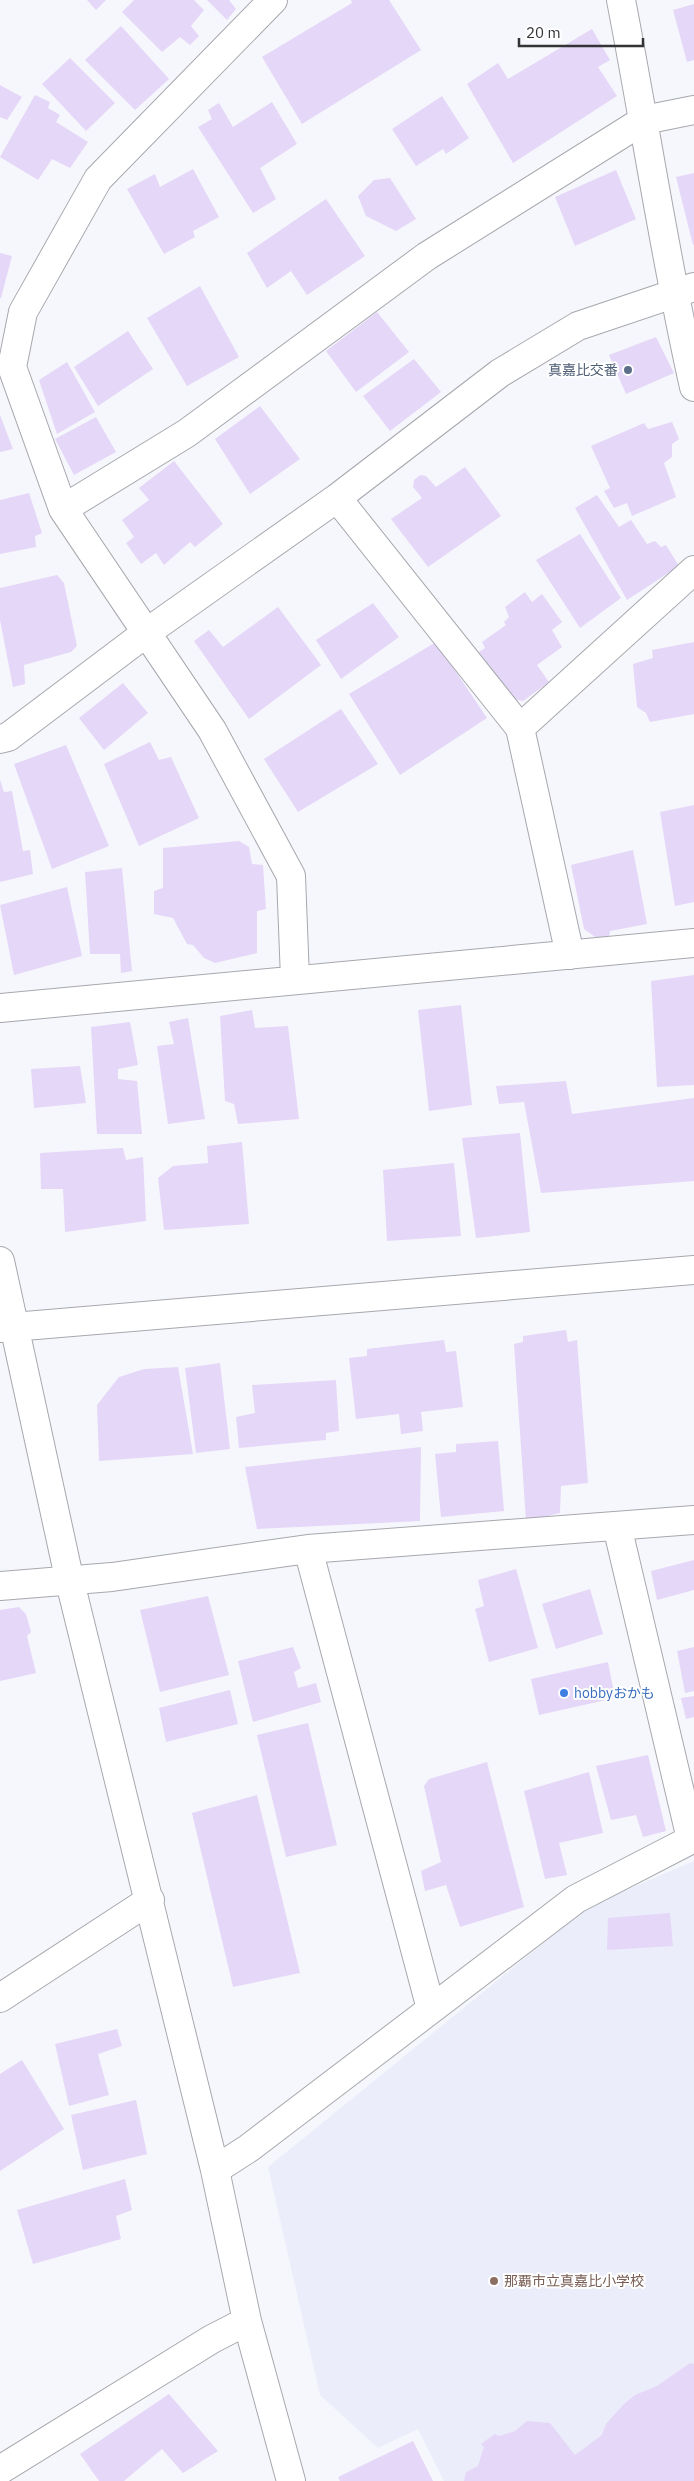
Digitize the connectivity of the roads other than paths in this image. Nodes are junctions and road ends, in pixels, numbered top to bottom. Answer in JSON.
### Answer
{"nodes":[{"id":1,"x":273,"y":0,"type":"edge"},
{"id":2,"x":621,"y":0,"type":"edge"},
{"id":3,"x":694,"y":110,"type":"edge"},
{"id":4,"x":644,"y":120,"type":"junction"},
{"id":5,"x":684,"y":290,"type":"edge"},
{"id":6,"x":694,"y":388,"type":"edge"},
{"id":7,"x":337,"y":498,"type":"junction"},
{"id":8,"x":63,"y":509,"type":"junction"},
{"id":9,"x":694,"y":570,"type":"edge"},
{"id":10,"x":146,"y":633,"type":"junction"},
{"id":11,"x":520,"y":728,"type":"junction"},
{"id":12,"x":0,"y":739,"type":"edge"},
{"id":13,"x":694,"y":943,"type":"edge"},
{"id":14,"x":570,"y":955,"type":"junction"},
{"id":15,"x":295,"y":979,"type":"junction"},
{"id":16,"x":0,"y":1008,"type":"edge"},
{"id":17,"x":0,"y":1262,"type":"edge"},
{"id":18,"x":694,"y":1270,"type":"edge"},
{"id":19,"x":7,"y":1327,"type":"edge"},
{"id":20,"x":694,"y":1520,"type":"edge"},
{"id":21,"x":617,"y":1526,"type":"junction"},
{"id":22,"x":308,"y":1549,"type":"junction"},
{"id":23,"x":70,"y":1582,"type":"junction"},
{"id":24,"x":0,"y":1586,"type":"edge"},
{"id":25,"x":692,"y":1838,"type":"edge"},
{"id":26,"x":150,"y":1900,"type":"junction"},
{"id":27,"x":0,"y":1998,"type":"edge"},
{"id":28,"x":431,"y":2009,"type":"junction"},
{"id":29,"x":215,"y":2170,"type":"junction"},
{"id":30,"x":247,"y":2321,"type":"junction"},
{"id":31,"x":0,"y":2470,"type":"edge"},
{"id":32,"x":291,"y":2481,"type":"edge"}],
"edges":[{"from":1,"to":8,"type":"street"},
{"from":2,"to":4,"type":"street"},
{"from":3,"to":4,"type":"street"},
{"from":4,"to":5,"type":"street"},
{"from":4,"to":8,"type":"street"},
{"from":5,"to":6,"type":"street"},
{"from":5,"to":7,"type":"street"},
{"from":7,"to":10,"type":"street"},
{"from":7,"to":11,"type":"street"},
{"from":8,"to":10,"type":"street"},
{"from":9,"to":11,"type":"street"},
{"from":10,"to":12,"type":"street"},
{"from":10,"to":15,"type":"street"},
{"from":11,"to":14,"type":"street"},
{"from":13,"to":14,"type":"street"},
{"from":14,"to":15,"type":"street"},
{"from":15,"to":16,"type":"street"},
{"from":17,"to":19,"type":"street"},
{"from":18,"to":19,"type":"street"},
{"from":19,"to":23,"type":"street"},
{"from":20,"to":21,"type":"street"},
{"from":21,"to":22,"type":"street"},
{"from":21,"to":25,"type":"street"},
{"from":22,"to":23,"type":"street"},
{"from":22,"to":28,"type":"street"},
{"from":23,"to":24,"type":"street"},
{"from":23,"to":26,"type":"street"},
{"from":25,"to":28,"type":"street"},
{"from":26,"to":27,"type":"street"},
{"from":26,"to":29,"type":"street"},
{"from":28,"to":29,"type":"street"},
{"from":29,"to":30,"type":"street"},
{"from":30,"to":31,"type":"street"},
{"from":30,"to":32,"type":"street"}]}
